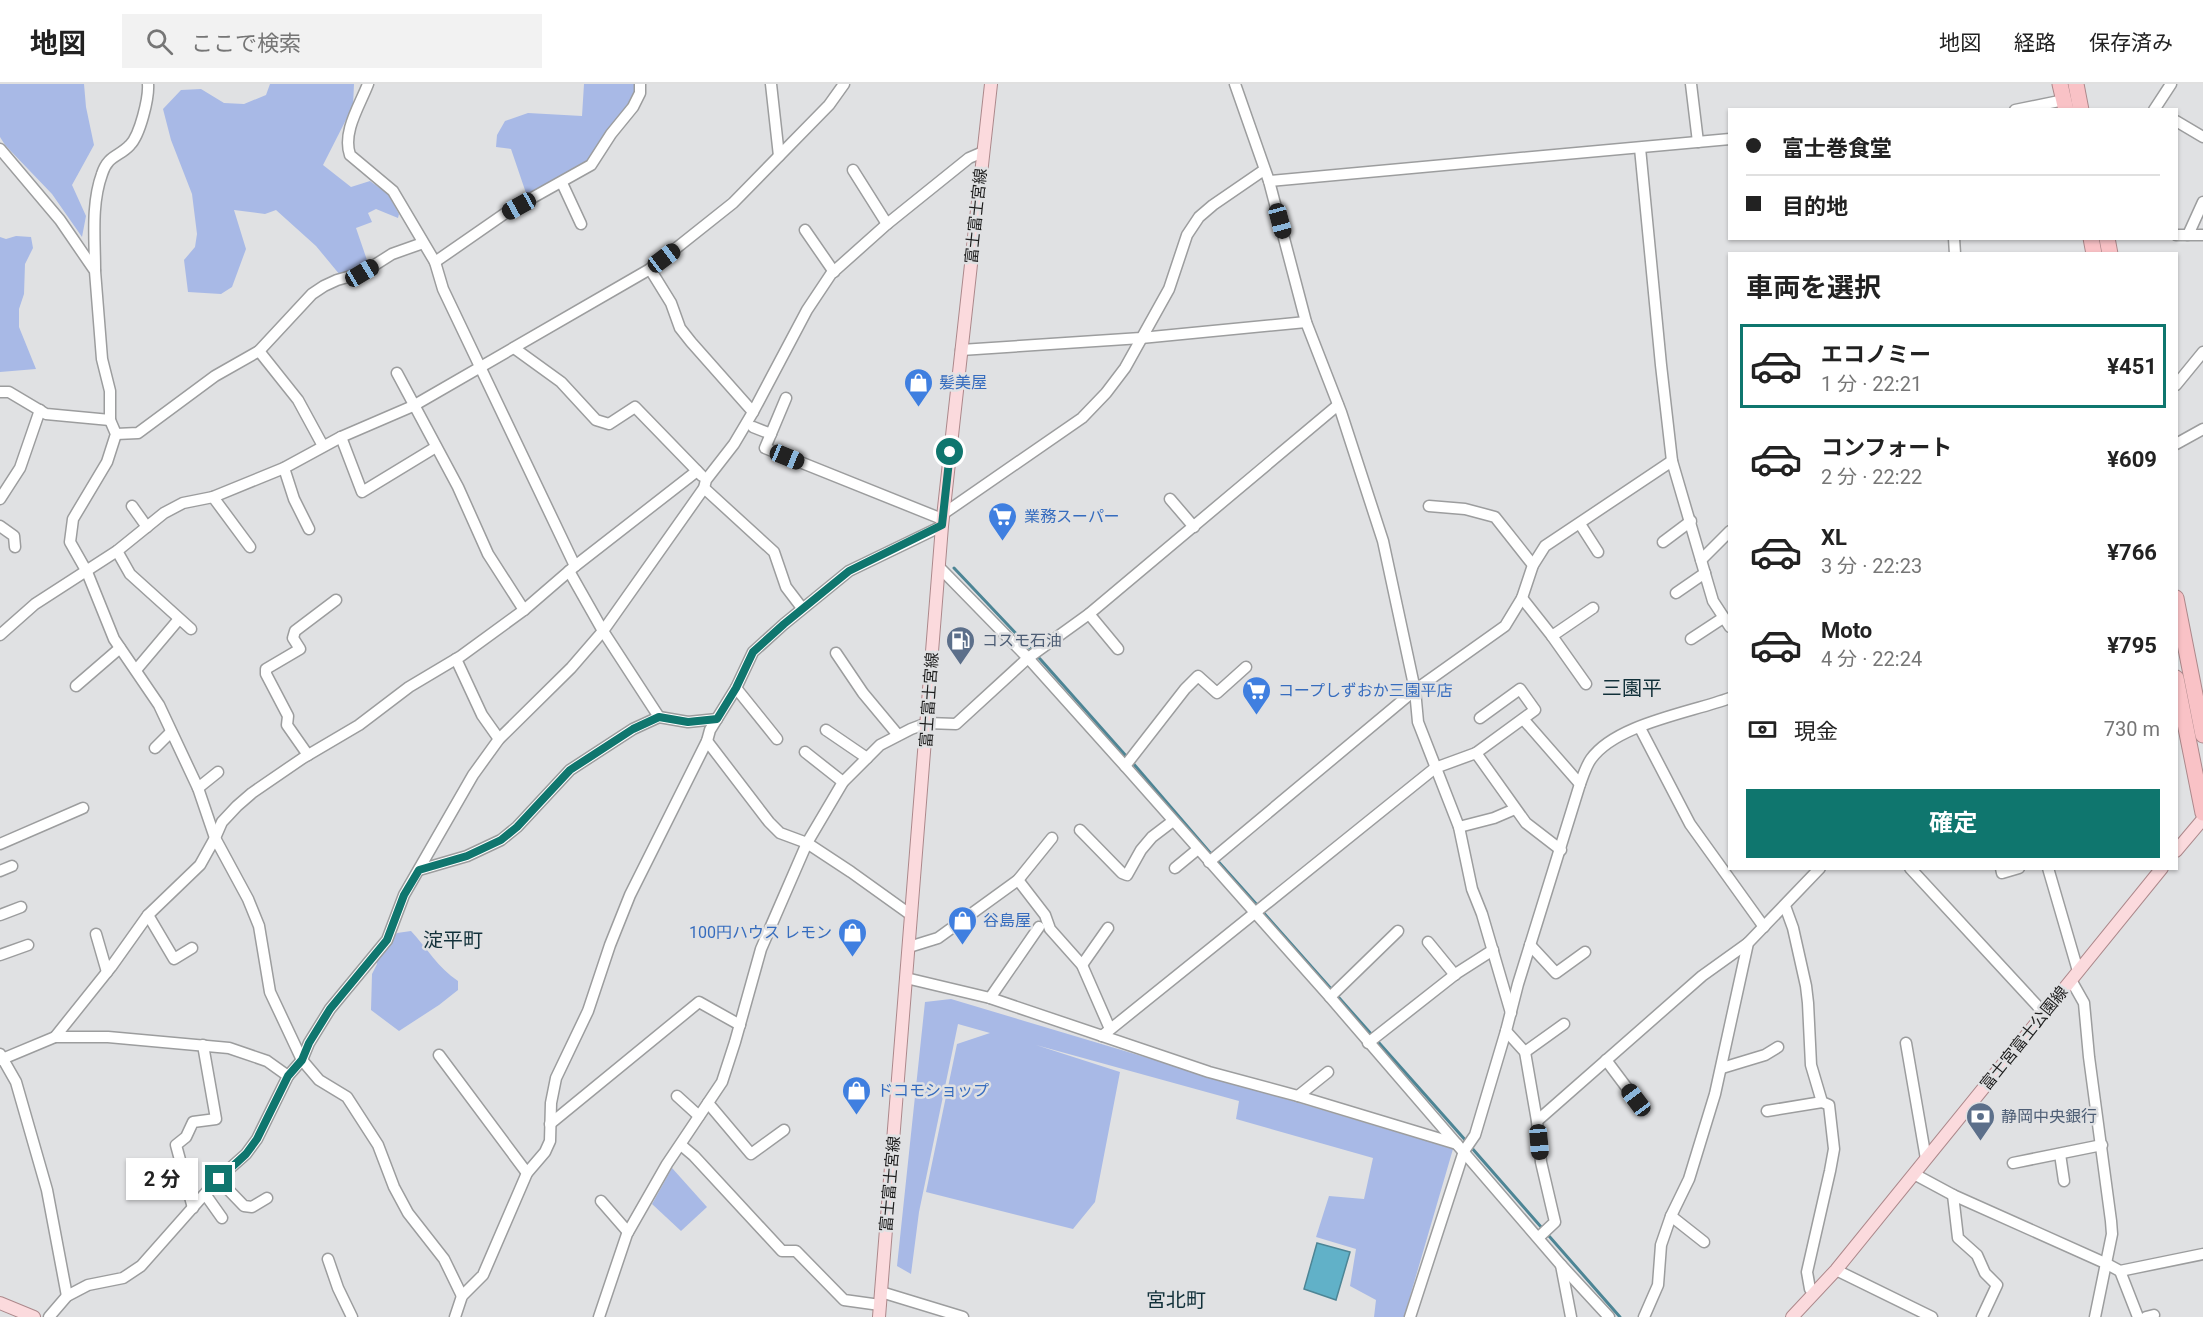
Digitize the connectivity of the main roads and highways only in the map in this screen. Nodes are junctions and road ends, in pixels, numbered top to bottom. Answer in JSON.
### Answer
{"nodes":[{"id":1,"x":991,"y":84,"type":"edge"},
{"id":2,"x":2060,"y":84,"type":"edge"},
{"id":3,"x":2076,"y":84,"type":"edge"},
{"id":4,"x":2065,"y":105,"type":"edge"},
{"id":5,"x":2081,"y":108,"type":"edge"},
{"id":6,"x":2178,"y":608,"type":"edge"},
{"id":7,"x":2178,"y":688,"type":"edge"},
{"id":8,"x":2203,"y":735,"type":"edge"},
{"id":9,"x":2203,"y":813,"type":"edge"},
{"id":10,"x":2203,"y":819,"type":"edge"},
{"id":11,"x":2178,"y":849,"type":"edge"},
{"id":12,"x":2160,"y":870,"type":"edge"},
{"id":13,"x":0,"y":1303,"type":"edge"},
{"id":14,"x":880,"y":1304,"type":"edge"},
{"id":15,"x":34,"y":1317,"type":"edge"},
{"id":16,"x":1792,"y":1317,"type":"edge"}],
"edges":[{"from":1,"to":14,"type":"main road","name":"富士富士宮線"},
{"from":2,"to":4,"type":"highway"},
{"from":3,"to":5,"type":"highway"},
{"from":6,"to":8,"type":"highway"},
{"from":7,"to":9,"type":"highway"},
{"from":10,"to":11,"type":"main road"},
{"from":12,"to":16,"type":"main road","name":"富士宮富士公園線"},
{"from":13,"to":15,"type":"main road"}]}
